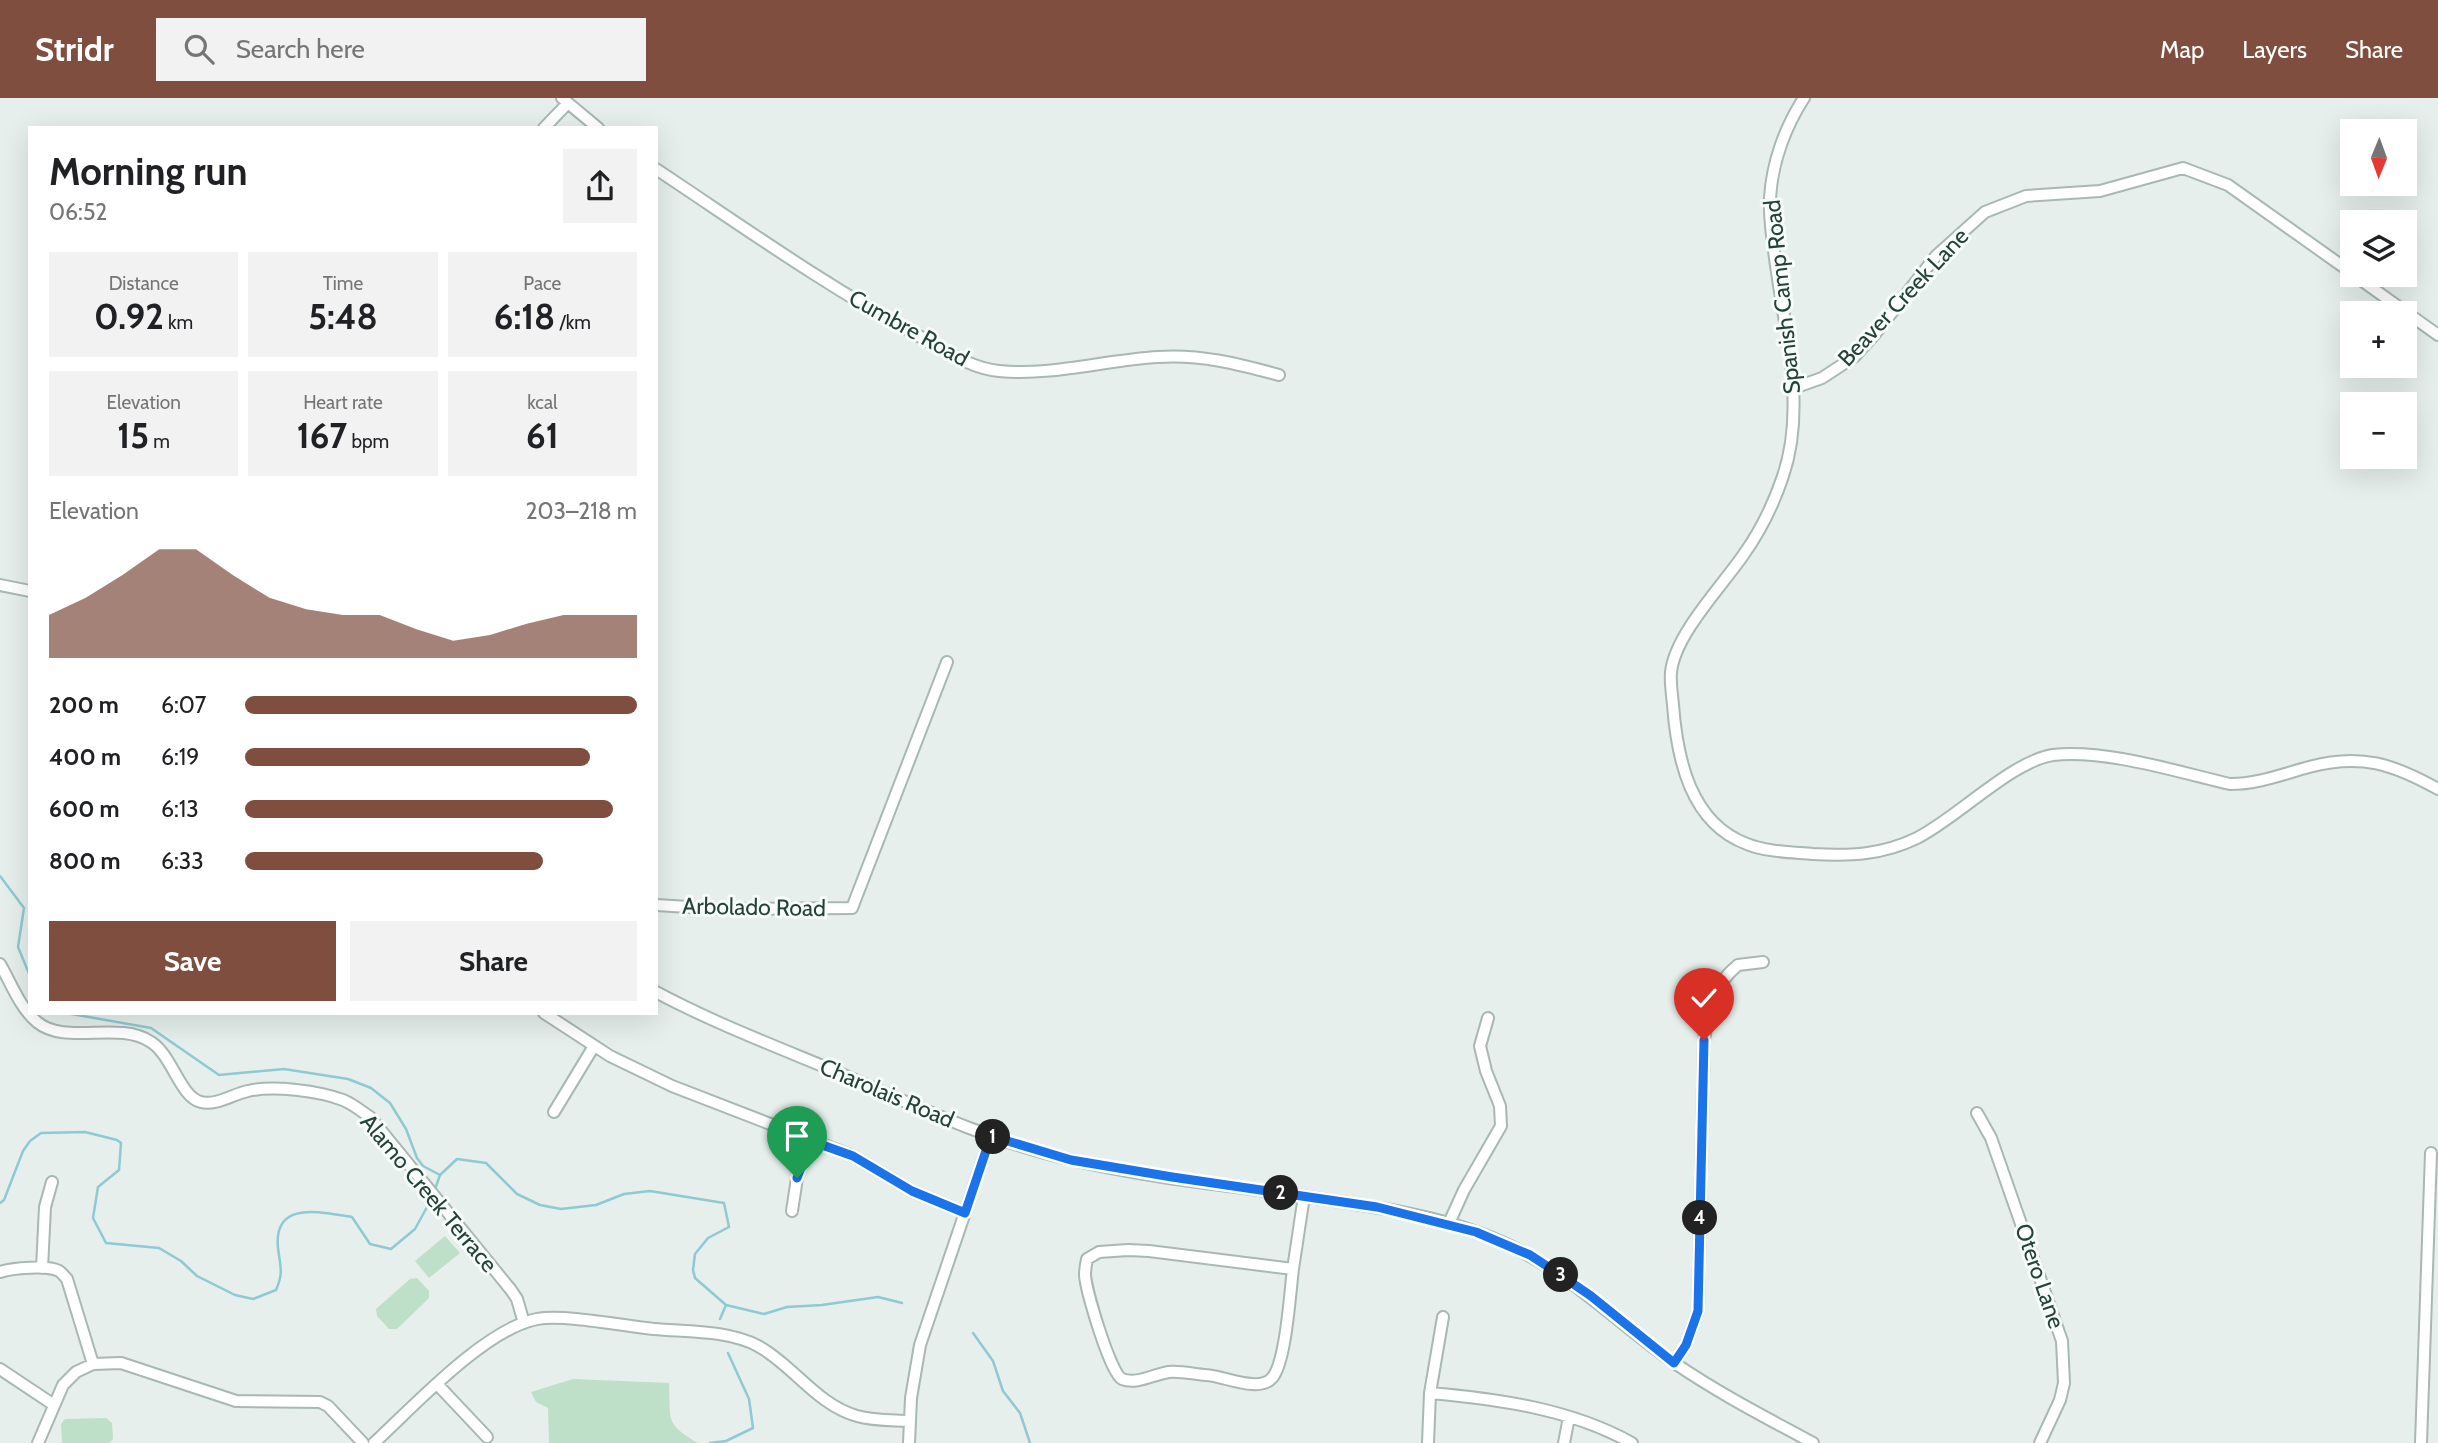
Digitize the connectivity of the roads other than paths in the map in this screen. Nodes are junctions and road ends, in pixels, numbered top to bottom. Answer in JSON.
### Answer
{"nodes":[{"id":1,"x":1804,"y":98,"type":"edge"},
{"id":2,"x":565,"y":101,"type":"edge"},
{"id":3,"x":546,"y":126,"type":"edge"},
{"id":4,"x":596,"y":126,"type":"edge"},
{"id":5,"x":658,"y":170,"type":"edge"},
{"id":6,"x":2340,"y":265,"type":"edge"},
{"id":7,"x":2371,"y":287,"type":"edge"},
{"id":8,"x":2438,"y":335,"type":"edge"},
{"id":9,"x":1279,"y":375,"type":"dead end"},
{"id":10,"x":1794,"y":388,"type":"junction"},
{"id":11,"x":0,"y":585,"type":"edge"},
{"id":12,"x":28,"y":591,"type":"edge"},
{"id":13,"x":947,"y":662,"type":"dead end"},
{"id":14,"x":2438,"y":789,"type":"edge"},
{"id":15,"x":658,"y":905,"type":"edge"},
{"id":16,"x":1763,"y":962,"type":"dead end"},
{"id":17,"x":0,"y":964,"type":"edge"},
{"id":18,"x":658,"y":993,"type":"edge"},
{"id":19,"x":28,"y":1013,"type":"edge"},
{"id":20,"x":30,"y":1015,"type":"edge"},
{"id":21,"x":547,"y":1015,"type":"edge"},
{"id":22,"x":1488,"y":1018,"type":"dead end"},
{"id":23,"x":594,"y":1046,"type":"junction"},
{"id":24,"x":554,"y":1112,"type":"dead end"},
{"id":25,"x":1977,"y":1112,"type":"dead end"},
{"id":26,"x":991,"y":1136,"type":"junction"},
{"id":27,"x":811,"y":1141,"type":"junction"},
{"id":28,"x":2431,"y":1153,"type":"dead end"},
{"id":29,"x":52,"y":1182,"type":"dead end"},
{"id":30,"x":1304,"y":1196,"type":"junction"},
{"id":31,"x":792,"y":1212,"type":"dead end"},
{"id":32,"x":965,"y":1213,"type":"junction"},
{"id":33,"x":1449,"y":1223,"type":"junction"},
{"id":34,"x":42,"y":1268,"type":"junction"},
{"id":35,"x":1293,"y":1269,"type":"junction"},
{"id":36,"x":0,"y":1272,"type":"edge"},
{"id":37,"x":1443,"y":1317,"type":"dead end"},
{"id":38,"x":524,"y":1323,"type":"junction"},
{"id":39,"x":1674,"y":1363,"type":"junction"},
{"id":40,"x":93,"y":1364,"type":"junction"},
{"id":41,"x":0,"y":1369,"type":"edge"},
{"id":42,"x":437,"y":1384,"type":"junction"},
{"id":43,"x":1430,"y":1393,"type":"junction"},
{"id":44,"x":54,"y":1405,"type":"junction"},
{"id":45,"x":1569,"y":1418,"type":"junction"},
{"id":46,"x":909,"y":1421,"type":"junction"},
{"id":47,"x":487,"y":1437,"type":"dead end"},
{"id":48,"x":38,"y":1443,"type":"edge"},
{"id":49,"x":363,"y":1443,"type":"edge"},
{"id":50,"x":374,"y":1443,"type":"edge"},
{"id":51,"x":909,"y":1443,"type":"edge"},
{"id":52,"x":1428,"y":1443,"type":"edge"},
{"id":53,"x":1564,"y":1443,"type":"edge"},
{"id":54,"x":1632,"y":1443,"type":"edge"},
{"id":55,"x":1813,"y":1443,"type":"edge"},
{"id":56,"x":2040,"y":1443,"type":"edge"},
{"id":57,"x":2421,"y":1443,"type":"edge"}],
"edges":[{"from":1,"to":10,"type":"street","name":"Spanish Camp Road"},
{"from":2,"to":3,"type":"street"},
{"from":2,"to":4,"type":"street"},
{"from":5,"to":9,"type":"street","name":"Cumbre Road"},
{"from":6,"to":10,"type":"street","name":"Beaver Creek Lane"},
{"from":7,"to":8,"type":"street","name":"Beaver Creek Lane"},
{"from":10,"to":14,"type":"street","name":"Spanish Camp Road"},
{"from":11,"to":12,"type":"street"},
{"from":13,"to":15,"type":"street","name":"Arbolado Road"},
{"from":16,"to":39,"type":"street"},
{"from":17,"to":19,"type":"street","name":"Alamo Creek Terrace"},
{"from":18,"to":26,"type":"street","name":"Charolais Road"},
{"from":20,"to":38,"type":"street","name":"Alamo Creek Terrace"},
{"from":21,"to":23,"type":"street"},
{"from":22,"to":33,"type":"street"},
{"from":23,"to":24,"type":"street"},
{"from":23,"to":27,"type":"street"},
{"from":25,"to":56,"type":"street","name":"Otero Lane"},
{"from":26,"to":30,"type":"street","name":"Charolais Road"},
{"from":26,"to":32,"type":"street"},
{"from":27,"to":31,"type":"street"},
{"from":27,"to":32,"type":"street"},
{"from":28,"to":57,"type":"street"},
{"from":29,"to":34,"type":"street"},
{"from":30,"to":33,"type":"street","name":"Charolais Road"},
{"from":30,"to":35,"type":"street"},
{"from":32,"to":46,"type":"street"},
{"from":33,"to":39,"type":"street","name":"Charolais Road"},
{"from":34,"to":36,"type":"street"},
{"from":34,"to":40,"type":"street"},
{"from":35,"to":35,"type":"street"},
{"from":37,"to":43,"type":"street"},
{"from":38,"to":42,"type":"street"},
{"from":38,"to":46,"type":"street"},
{"from":39,"to":55,"type":"street","name":"Charolais Road"},
{"from":40,"to":44,"type":"street"},
{"from":40,"to":49,"type":"street"},
{"from":41,"to":44,"type":"street"},
{"from":42,"to":47,"type":"street"},
{"from":42,"to":50,"type":"street"},
{"from":43,"to":45,"type":"street"},
{"from":43,"to":52,"type":"street"},
{"from":44,"to":48,"type":"street"},
{"from":45,"to":53,"type":"street"},
{"from":45,"to":54,"type":"street"},
{"from":46,"to":51,"type":"street"}]}
